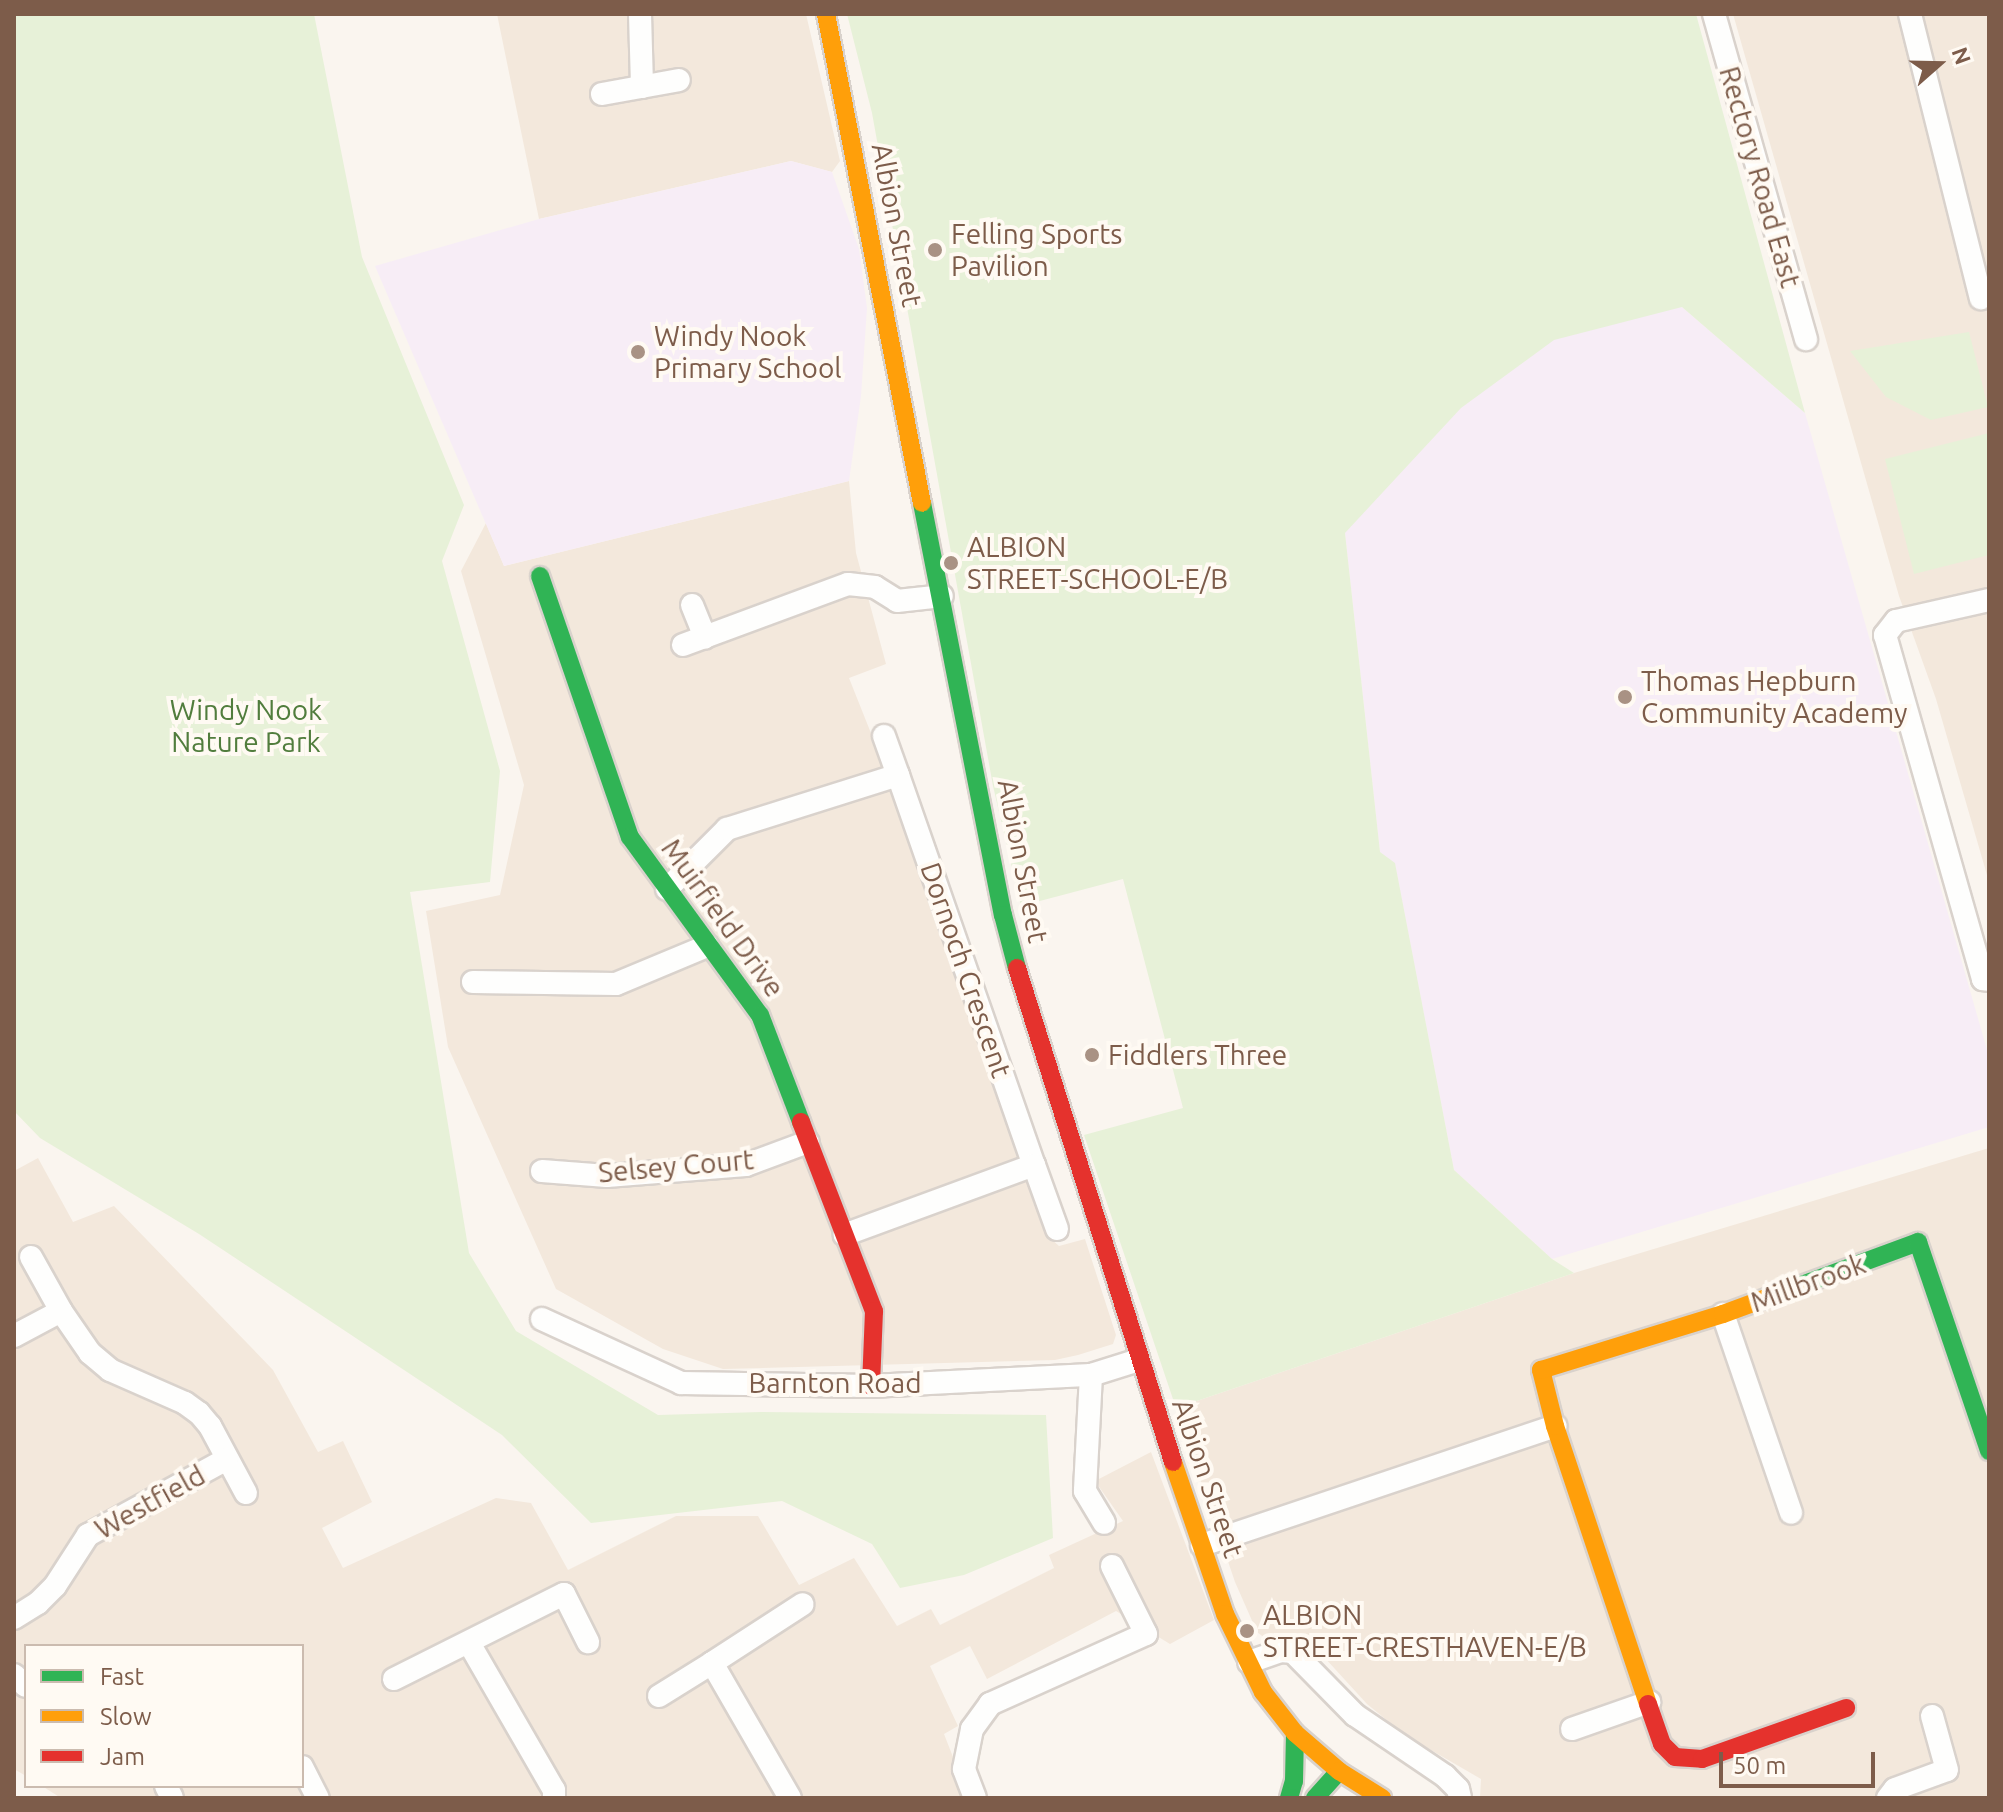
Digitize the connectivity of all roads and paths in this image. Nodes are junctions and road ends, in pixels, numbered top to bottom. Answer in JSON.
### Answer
{"nodes":[{"id":1,"x":640,"y":14,"type":"edge"},
{"id":2,"x":826,"y":14,"type":"edge"},
{"id":3,"x":1714,"y":14,"type":"edge"},
{"id":4,"x":1910,"y":14,"type":"edge"},
{"id":5,"x":679,"y":80,"type":"dead end"},
{"id":6,"x":642,"y":87,"type":"junction"},
{"id":7,"x":602,"y":94,"type":"dead end"},
{"id":8,"x":1981,"y":298,"type":"dead end"},
{"id":9,"x":1806,"y":339,"type":"dead end"},
{"id":10,"x":540,"y":576,"type":"dead end"},
{"id":11,"x":942,"y":596,"type":"junction"},
{"id":12,"x":1989,"y":600,"type":"edge"},
{"id":13,"x":692,"y":605,"type":"dead end"},
{"id":14,"x":705,"y":637,"type":"junction"},
{"id":15,"x":683,"y":645,"type":"dead end"},
{"id":16,"x":884,"y":736,"type":"dead end"},
{"id":17,"x":898,"y":775,"type":"junction"},
{"id":18,"x":667,"y":889,"type":"junction"},
{"id":19,"x":707,"y":946,"type":"junction"},
{"id":20,"x":1989,"y":980,"type":"edge"},
{"id":21,"x":473,"y":982,"type":"dead end"},
{"id":22,"x":808,"y":1142,"type":"junction"},
{"id":23,"x":1034,"y":1165,"type":"junction"},
{"id":24,"x":542,"y":1171,"type":"dead end"},
{"id":25,"x":1057,"y":1229,"type":"dead end"},
{"id":26,"x":844,"y":1235,"type":"junction"},
{"id":27,"x":31,"y":1257,"type":"dead end"},
{"id":28,"x":61,"y":1311,"type":"junction"},
{"id":29,"x":1723,"y":1314,"type":"junction"},
{"id":30,"x":542,"y":1319,"type":"dead end"},
{"id":31,"x":14,"y":1336,"type":"edge"},
{"id":32,"x":1139,"y":1360,"type":"junction"},
{"id":33,"x":1091,"y":1375,"type":"junction"},
{"id":34,"x":871,"y":1386,"type":"junction"},
{"id":35,"x":1983,"y":1409,"type":"edge"},
{"id":36,"x":1555,"y":1426,"type":"junction"},
{"id":37,"x":1989,"y":1451,"type":"edge"},
{"id":38,"x":227,"y":1459,"type":"junction"},
{"id":39,"x":246,"y":1493,"type":"dead end"},
{"id":40,"x":1791,"y":1513,"type":"dead end"},
{"id":41,"x":1104,"y":1523,"type":"dead end"},
{"id":42,"x":1202,"y":1545,"type":"junction"},
{"id":43,"x":1112,"y":1566,"type":"dead end"},
{"id":44,"x":803,"y":1604,"type":"dead end"},
{"id":45,"x":14,"y":1618,"type":"edge"},
{"id":46,"x":588,"y":1642,"type":"dead end"},
{"id":47,"x":469,"y":1643,"type":"junction"},
{"id":48,"x":1249,"y":1662,"type":"junction"},
{"id":49,"x":712,"y":1663,"type":"junction"},
{"id":50,"x":394,"y":1679,"type":"dead end"},
{"id":51,"x":659,"y":1696,"type":"dead end"},
{"id":52,"x":1649,"y":1702,"type":"junction"},
{"id":53,"x":1846,"y":1708,"type":"dead end"},
{"id":54,"x":1932,"y":1716,"type":"dead end"},
{"id":55,"x":1572,"y":1729,"type":"dead end"},
{"id":56,"x":1295,"y":1733,"type":"junction"},
{"id":57,"x":1339,"y":1771,"type":"junction"},
{"id":58,"x":304,"y":1773,"type":"edge"},
{"id":59,"x":311,"y":1796,"type":"edge"},
{"id":60,"x":554,"y":1798,"type":"edge"},
{"id":61,"x":790,"y":1798,"type":"edge"},
{"id":62,"x":975,"y":1798,"type":"edge"},
{"id":63,"x":1289,"y":1798,"type":"edge"},
{"id":64,"x":1315,"y":1798,"type":"edge"},
{"id":65,"x":1382,"y":1798,"type":"edge"},
{"id":66,"x":1460,"y":1798,"type":"edge"},
{"id":67,"x":1888,"y":1798,"type":"edge"}],
"edges":[{"from":1,"to":6,"type":"street"},
{"from":2,"to":11,"type":"street","name":"Albion Street"},
{"from":3,"to":9,"type":"street","name":"Rectory Road East"},
{"from":4,"to":8,"type":"street"},
{"from":5,"to":6,"type":"street"},
{"from":6,"to":7,"type":"street"},
{"from":10,"to":18,"type":"street","name":"Muirfield Drive"},
{"from":11,"to":14,"type":"street"},
{"from":11,"to":32,"type":"street","name":"Albion Street"},
{"from":12,"to":20,"type":"street"},
{"from":13,"to":14,"type":"street"},
{"from":14,"to":15,"type":"street"},
{"from":16,"to":17,"type":"street","name":"Dornoch Crescent"},
{"from":17,"to":18,"type":"street"},
{"from":17,"to":23,"type":"street","name":"Dornoch Crescent"},
{"from":18,"to":19,"type":"street","name":"Muirfield Drive"},
{"from":19,"to":21,"type":"street"},
{"from":19,"to":22,"type":"street","name":"Muirfield Drive"},
{"from":22,"to":24,"type":"street","name":"Selsey Court"},
{"from":22,"to":26,"type":"street","name":"Muirfield Drive"},
{"from":23,"to":25,"type":"street","name":"Dornoch Crescent"},
{"from":23,"to":26,"type":"street"},
{"from":26,"to":34,"type":"street","name":"Muirfield Drive"},
{"from":27,"to":28,"type":"street","name":"Westfield"},
{"from":28,"to":31,"type":"street"},
{"from":28,"to":38,"type":"street","name":"Westfield"},
{"from":29,"to":35,"type":"street","name":"Millbrook"},
{"from":29,"to":36,"type":"street","name":"Millbrook"},
{"from":29,"to":40,"type":"street"},
{"from":30,"to":34,"type":"street","name":"Barnton Road"},
{"from":32,"to":33,"type":"street","name":"Barnton Road"},
{"from":32,"to":42,"type":"street","name":"Albion Street"},
{"from":33,"to":34,"type":"street","name":"Barnton Road"},
{"from":33,"to":41,"type":"street"},
{"from":35,"to":37,"type":"street","name":"Millbrook"},
{"from":36,"to":42,"type":"street"},
{"from":36,"to":52,"type":"street","name":"Millbrook"},
{"from":38,"to":39,"type":"street","name":"Westfield"},
{"from":38,"to":45,"type":"street","name":"Westfield"},
{"from":42,"to":48,"type":"street","name":"Albion Street"},
{"from":43,"to":62,"type":"street"},
{"from":44,"to":49,"type":"street"},
{"from":46,"to":47,"type":"street"},
{"from":47,"to":50,"type":"street"},
{"from":47,"to":60,"type":"street"},
{"from":48,"to":56,"type":"street","name":"Albion Street"},
{"from":48,"to":66,"type":"street"},
{"from":49,"to":51,"type":"street"},
{"from":49,"to":61,"type":"street"},
{"from":52,"to":53,"type":"street","name":"Millbrook"},
{"from":52,"to":55,"type":"street"},
{"from":54,"to":67,"type":"street"},
{"from":56,"to":57,"type":"street","name":"Albion Street"},
{"from":56,"to":63,"type":"street"},
{"from":57,"to":64,"type":"street"},
{"from":57,"to":65,"type":"street","name":"Albion Street"},
{"from":58,"to":59,"type":"street"}]}
